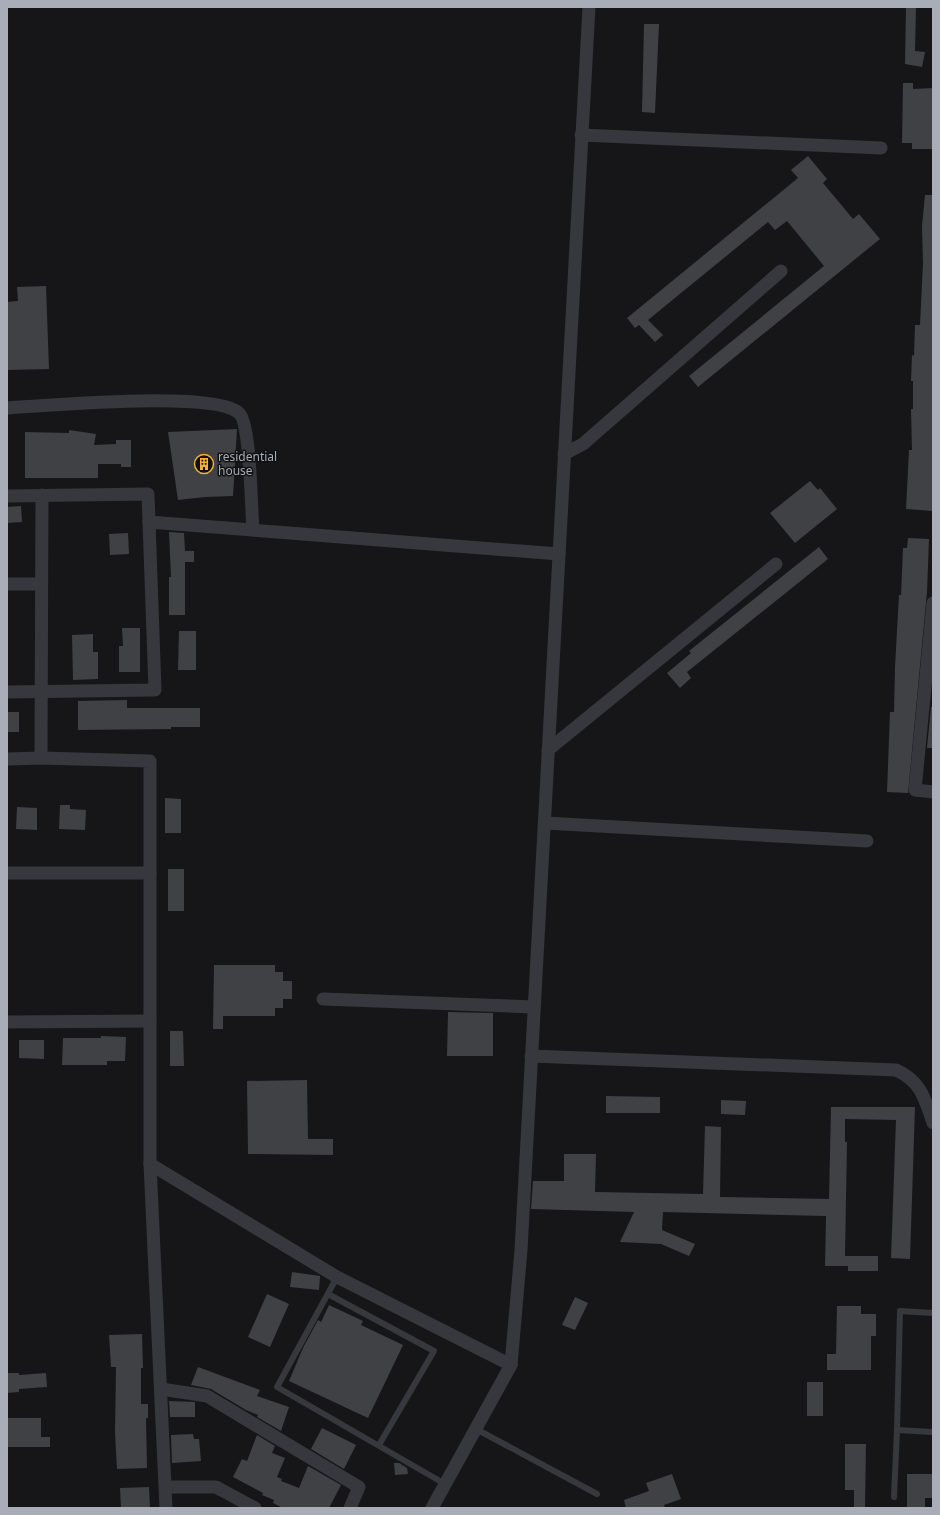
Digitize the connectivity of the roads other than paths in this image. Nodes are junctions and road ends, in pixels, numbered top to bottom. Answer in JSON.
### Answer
{"nodes":[{"id":1,"x":589,"y":7,"type":"edge"},
{"id":2,"x":581,"y":135,"type":"junction"},
{"id":3,"x":881,"y":148,"type":"dead end"},
{"id":4,"x":781,"y":271,"type":"dead end"},
{"id":5,"x":7,"y":408,"type":"edge"},
{"id":6,"x":564,"y":454,"type":"junction"},
{"id":7,"x":42,"y":495,"type":"junction"},
{"id":8,"x":7,"y":496,"type":"edge"},
{"id":9,"x":149,"y":522,"type":"junction"},
{"id":10,"x":252,"y":530,"type":"junction"},
{"id":11,"x":559,"y":554,"type":"junction"},
{"id":12,"x":776,"y":564,"type":"dead end"},
{"id":13,"x":7,"y":584,"type":"edge"},
{"id":14,"x":41,"y":584,"type":"junction"},
{"id":15,"x":933,"y":603,"type":"edge"},
{"id":16,"x":41,"y":691,"type":"junction"},
{"id":17,"x":7,"y":692,"type":"edge"},
{"id":18,"x":548,"y":750,"type":"junction"},
{"id":19,"x":41,"y":758,"type":"junction"},
{"id":20,"x":7,"y":759,"type":"edge"},
{"id":21,"x":933,"y":792,"type":"edge"},
{"id":22,"x":545,"y":823,"type":"junction"},
{"id":23,"x":867,"y":841,"type":"dead end"},
{"id":24,"x":7,"y":873,"type":"edge"},
{"id":25,"x":150,"y":873,"type":"junction"},
{"id":26,"x":323,"y":999,"type":"dead end"},
{"id":27,"x":534,"y":1007,"type":"junction"},
{"id":28,"x":150,"y":1021,"type":"junction"},
{"id":29,"x":7,"y":1022,"type":"edge"},
{"id":30,"x":531,"y":1056,"type":"junction"},
{"id":31,"x":933,"y":1123,"type":"edge"},
{"id":32,"x":150,"y":1164,"type":"junction"},
{"id":33,"x":337,"y":1277,"type":"junction"},
{"id":34,"x":328,"y":1294,"type":"junction"},
{"id":35,"x":933,"y":1313,"type":"edge"},
{"id":36,"x":511,"y":1365,"type":"junction"},
{"id":37,"x":161,"y":1389,"type":"junction"},
{"id":38,"x":476,"y":1430,"type":"junction"},
{"id":39,"x":897,"y":1430,"type":"junction"},
{"id":40,"x":933,"y":1432,"type":"edge"},
{"id":41,"x":379,"y":1446,"type":"junction"},
{"id":42,"x":445,"y":1484,"type":"junction"},
{"id":43,"x":166,"y":1487,"type":"junction"},
{"id":44,"x":597,"y":1494,"type":"dead end"},
{"id":45,"x":894,"y":1497,"type":"dead end"},
{"id":46,"x":166,"y":1508,"type":"edge"},
{"id":47,"x":255,"y":1508,"type":"edge"},
{"id":48,"x":350,"y":1508,"type":"edge"},
{"id":49,"x":432,"y":1508,"type":"edge"}],
"edges":[{"from":1,"to":2,"type":"street"},
{"from":2,"to":3,"type":"street"},
{"from":2,"to":6,"type":"street"},
{"from":4,"to":6,"type":"street"},
{"from":5,"to":10,"type":"street"},
{"from":6,"to":11,"type":"street"},
{"from":7,"to":8,"type":"street"},
{"from":7,"to":9,"type":"street"},
{"from":7,"to":14,"type":"street"},
{"from":9,"to":10,"type":"street"},
{"from":9,"to":16,"type":"street"},
{"from":10,"to":11,"type":"street"},
{"from":11,"to":18,"type":"street"},
{"from":12,"to":18,"type":"street"},
{"from":13,"to":14,"type":"street"},
{"from":14,"to":16,"type":"street"},
{"from":15,"to":21,"type":"street"},
{"from":16,"to":17,"type":"street"},
{"from":16,"to":19,"type":"street"},
{"from":18,"to":22,"type":"street"},
{"from":19,"to":20,"type":"street"},
{"from":19,"to":25,"type":"street"},
{"from":22,"to":23,"type":"street"},
{"from":22,"to":27,"type":"street"},
{"from":24,"to":25,"type":"street"},
{"from":25,"to":28,"type":"street"},
{"from":26,"to":27,"type":"street"},
{"from":27,"to":30,"type":"street"},
{"from":28,"to":29,"type":"street"},
{"from":28,"to":32,"type":"street"},
{"from":30,"to":31,"type":"street"},
{"from":30,"to":36,"type":"street"},
{"from":32,"to":33,"type":"street"},
{"from":32,"to":37,"type":"street"},
{"from":33,"to":34,"type":"lane"},
{"from":33,"to":36,"type":"street"},
{"from":34,"to":41,"type":"lane"},
{"from":34,"to":41,"type":"lane"},
{"from":35,"to":39,"type":"lane"},
{"from":36,"to":38,"type":"street"},
{"from":37,"to":43,"type":"street"},
{"from":37,"to":48,"type":"street"},
{"from":38,"to":42,"type":"street"},
{"from":38,"to":44,"type":"lane"},
{"from":39,"to":40,"type":"lane"},
{"from":39,"to":45,"type":"lane"},
{"from":41,"to":42,"type":"lane"},
{"from":42,"to":49,"type":"street"},
{"from":43,"to":46,"type":"street"},
{"from":43,"to":47,"type":"street"}]}
